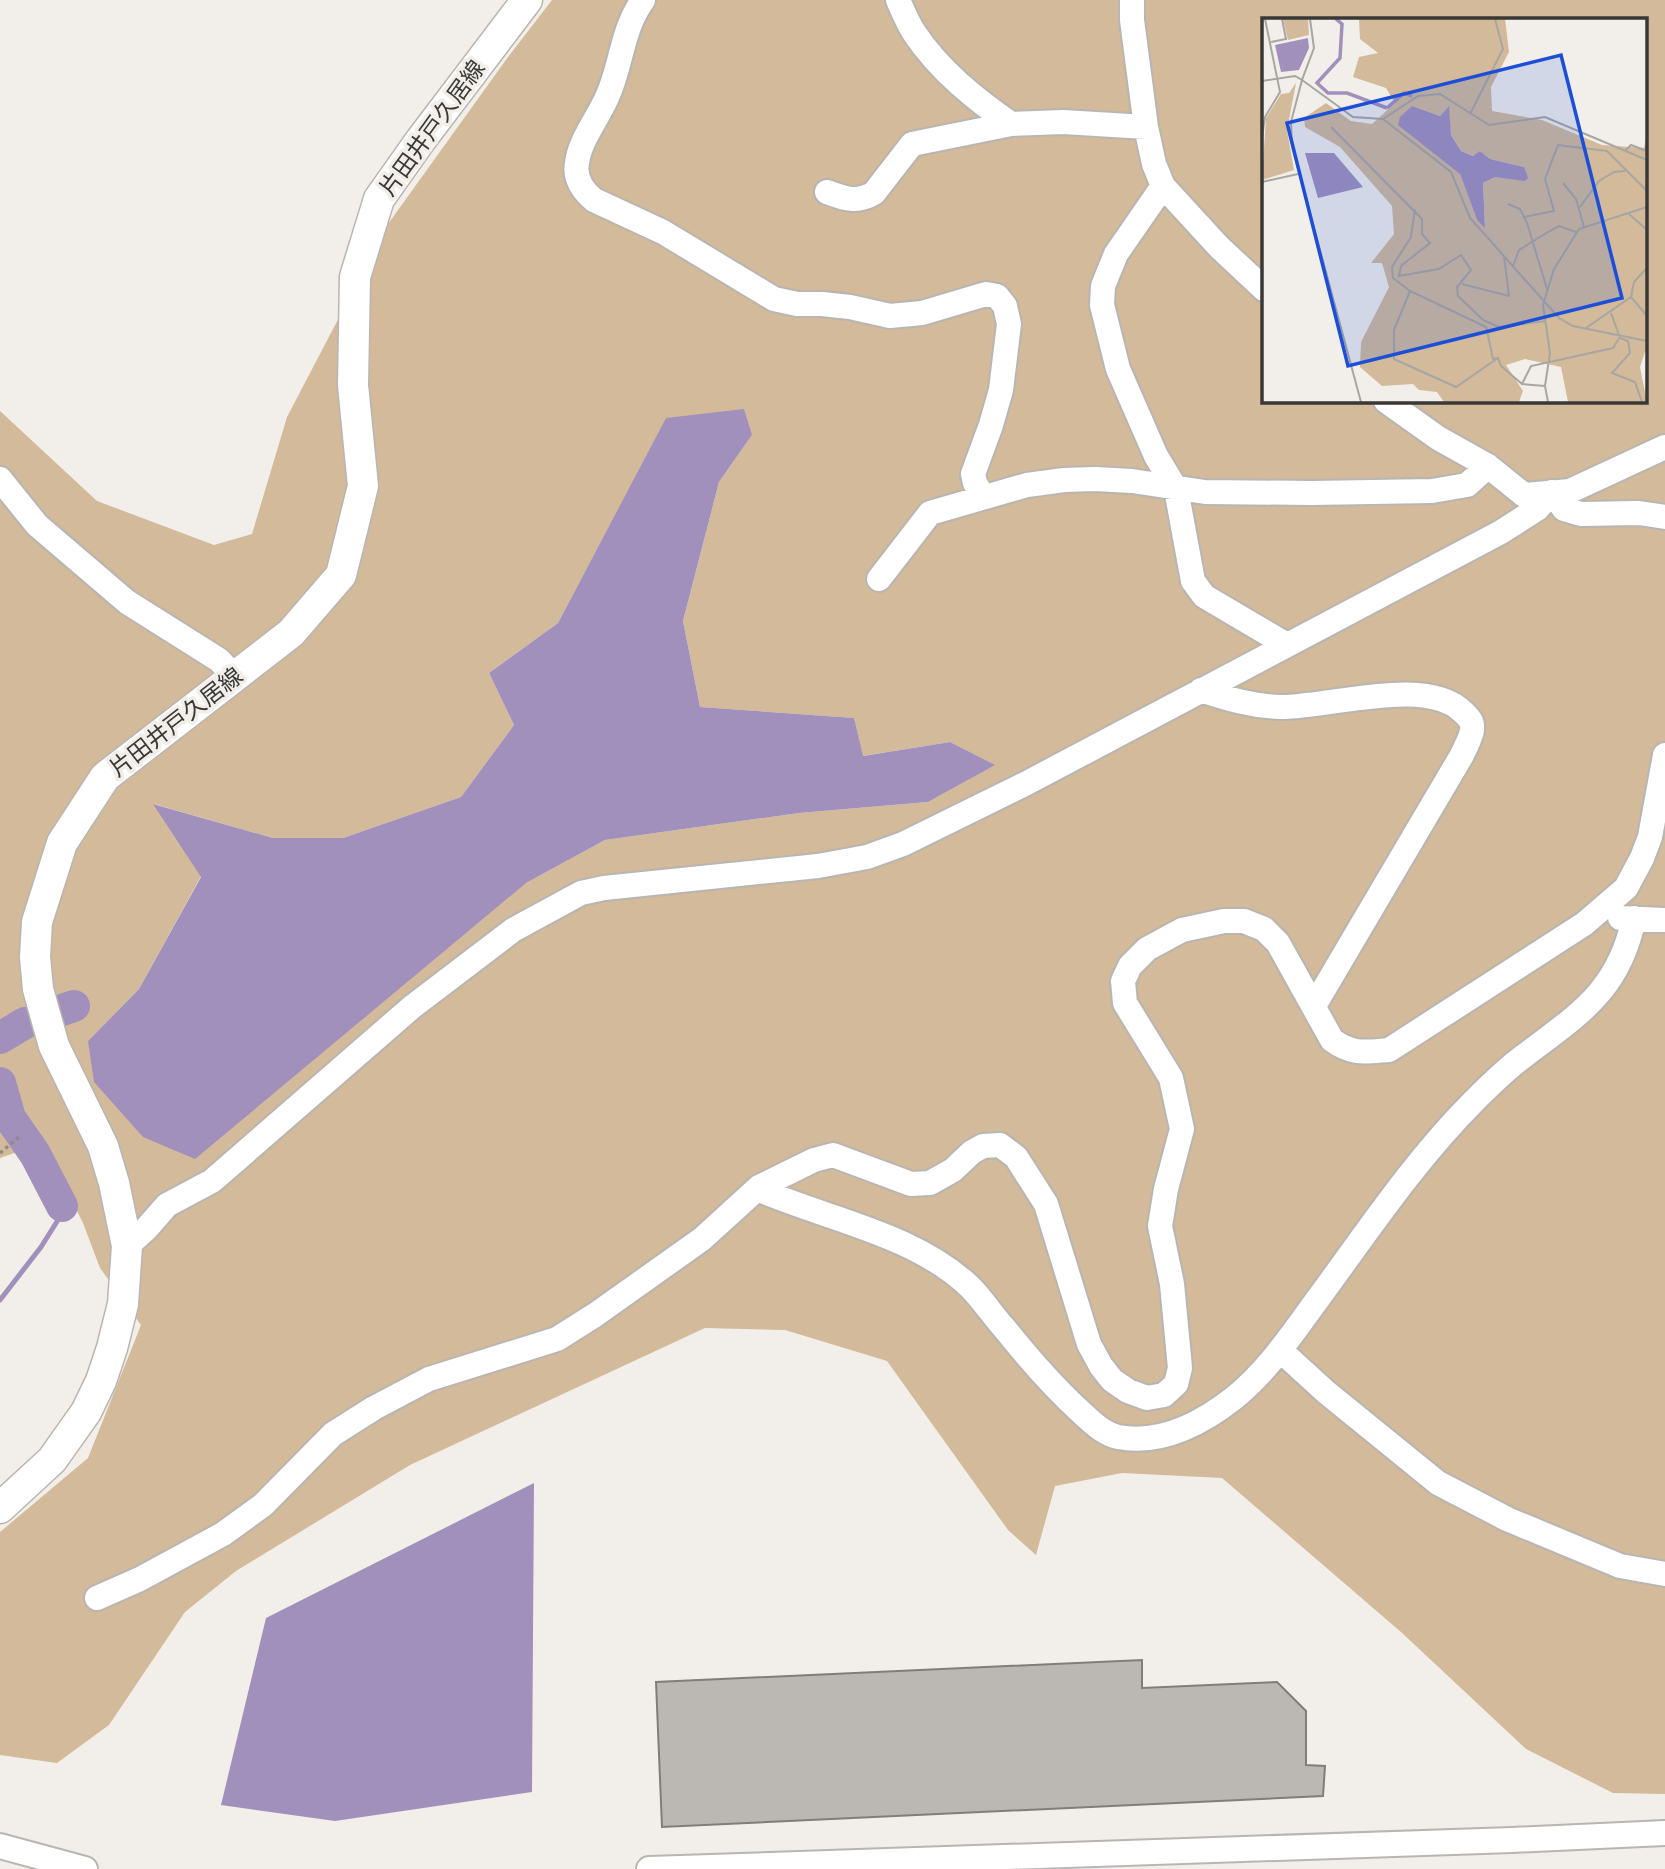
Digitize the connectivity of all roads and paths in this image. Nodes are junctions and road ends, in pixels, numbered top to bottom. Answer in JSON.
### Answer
{"nodes":[{"id":1,"x":527,"y":0,"type":"edge"},
{"id":2,"x":643,"y":0,"type":"edge"},
{"id":3,"x":898,"y":0,"type":"edge"},
{"id":4,"x":1132,"y":0,"type":"edge"},
{"id":5,"x":1011,"y":124,"type":"junction"},
{"id":6,"x":1146,"y":127,"type":"junction"},
{"id":7,"x":1163,"y":186,"type":"junction"},
{"id":8,"x":827,"y":192,"type":"dead end"},
{"id":9,"x":1262,"y":287,"type":"edge"},
{"id":10,"x":1387,"y":402,"type":"edge"},
{"id":11,"x":1665,"y":447,"type":"edge"},
{"id":12,"x":1488,"y":466,"type":"junction"},
{"id":13,"x":0,"y":479,"type":"edge"},
{"id":14,"x":1176,"y":488,"type":"junction"},
{"id":15,"x":1552,"y":492,"type":"junction"},
{"id":16,"x":983,"y":497,"type":"junction"},
{"id":17,"x":1665,"y":517,"type":"edge"},
{"id":18,"x":878,"y":579,"type":"dead end"},
{"id":19,"x":1287,"y":645,"type":"junction"},
{"id":20,"x":234,"y":676,"type":"junction"},
{"id":21,"x":1201,"y":690,"type":"junction"},
{"id":22,"x":1665,"y":755,"type":"edge"},
{"id":23,"x":1634,"y":918,"type":"junction"},
{"id":24,"x":1665,"y":920,"type":"edge"},
{"id":25,"x":1584,"y":924,"type":"junction"},
{"id":26,"x":1314,"y":1006,"type":"junction"},
{"id":27,"x":19,"y":1137,"type":"dead end"},
{"id":28,"x":0,"y":1153,"type":"edge"},
{"id":29,"x":757,"y":1189,"type":"junction"},
{"id":30,"x":127,"y":1246,"type":"junction"},
{"id":31,"x":1280,"y":1350,"type":"junction"},
{"id":32,"x":0,"y":1508,"type":"edge"},
{"id":33,"x":1665,"y":1574,"type":"edge"},
{"id":34,"x":97,"y":1598,"type":"dead end"},
{"id":35,"x":1665,"y":1833,"type":"edge"},
{"id":36,"x":0,"y":1846,"type":"edge"},
{"id":37,"x":85,"y":1869,"type":"edge"},
{"id":38,"x":649,"y":1869,"type":"edge"}],
"edges":[{"from":1,"to":20,"type":"main road","name":"片田井戸久居線"},
{"from":2,"to":16,"type":"street"},
{"from":3,"to":5,"type":"street"},
{"from":4,"to":6,"type":"street"},
{"from":5,"to":6,"type":"street"},
{"from":5,"to":8,"type":"street"},
{"from":6,"to":7,"type":"street"},
{"from":7,"to":9,"type":"street"},
{"from":7,"to":14,"type":"street"},
{"from":10,"to":12,"type":"street"},
{"from":11,"to":15,"type":"street"},
{"from":12,"to":14,"type":"street"},
{"from":12,"to":15,"type":"street"},
{"from":13,"to":20,"type":"street"},
{"from":14,"to":16,"type":"street"},
{"from":14,"to":19,"type":"street"},
{"from":15,"to":17,"type":"street"},
{"from":15,"to":19,"type":"street"},
{"from":16,"to":18,"type":"street"},
{"from":19,"to":21,"type":"street"},
{"from":20,"to":30,"type":"main road","name":"片田井戸久居線"},
{"from":21,"to":26,"type":"street"},
{"from":21,"to":30,"type":"street"},
{"from":22,"to":25,"type":"street"},
{"from":23,"to":24,"type":"street"},
{"from":23,"to":25,"type":"street"},
{"from":23,"to":31,"type":"street"},
{"from":25,"to":26,"type":"street"},
{"from":26,"to":29,"type":"street"},
{"from":27,"to":28,"type":"path"},
{"from":29,"to":31,"type":"street"},
{"from":29,"to":34,"type":"street"},
{"from":30,"to":32,"type":"main road","name":"片田井戸久居線"},
{"from":31,"to":33,"type":"street"},
{"from":35,"to":38,"type":"street"},
{"from":36,"to":37,"type":"street"}]}
